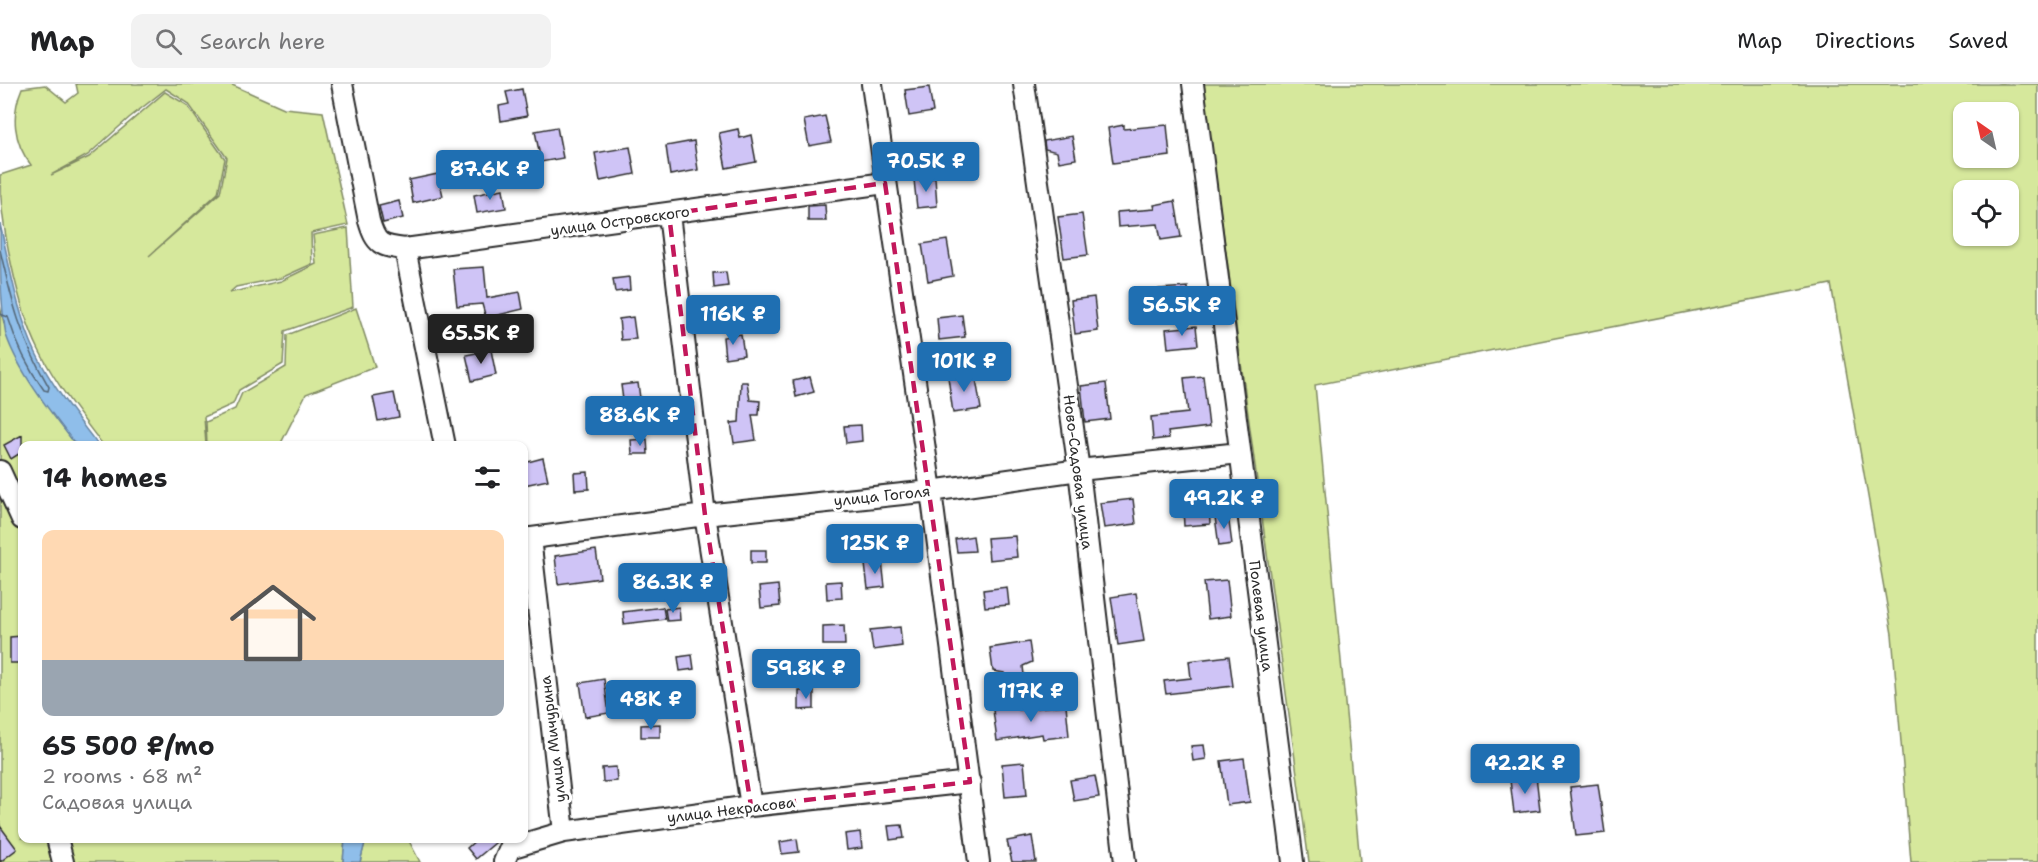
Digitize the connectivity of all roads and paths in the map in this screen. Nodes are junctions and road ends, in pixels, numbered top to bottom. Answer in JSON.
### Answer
{"nodes":[{"id":1,"x":342,"y":84,"type":"edge"},
{"id":2,"x":872,"y":84,"type":"edge"},
{"id":3,"x":1024,"y":84,"type":"edge"},
{"id":4,"x":1193,"y":84,"type":"edge"},
{"id":5,"x":885,"y":183,"type":"junction"},
{"id":6,"x":669,"y":214,"type":"junction"},
{"id":7,"x":405,"y":249,"type":"junction"},
{"id":8,"x":444,"y":441,"type":"edge"},
{"id":9,"x":1240,"y":453,"type":"junction"},
{"id":10,"x":1079,"y":470,"type":"junction"},
{"id":11,"x":0,"y":471,"type":"edge"},
{"id":12,"x":931,"y":491,"type":"junction"},
{"id":13,"x":18,"y":510,"type":"edge"},
{"id":14,"x":705,"y":515,"type":"junction"},
{"id":15,"x":528,"y":539,"type":"edge"},
{"id":16,"x":528,"y":547,"type":"edge"},
{"id":17,"x":970,"y":783,"type":"junction"},
{"id":18,"x":751,"y":806,"type":"junction"},
{"id":19,"x":564,"y":832,"type":"junction"},
{"id":20,"x":58,"y":843,"type":"edge"},
{"id":21,"x":527,"y":843,"type":"edge"},
{"id":22,"x":528,"y":843,"type":"edge"},
{"id":23,"x":63,"y":862,"type":"edge"},
{"id":24,"x":504,"y":862,"type":"edge"},
{"id":25,"x":979,"y":862,"type":"edge"},
{"id":26,"x":1125,"y":862,"type":"edge"},
{"id":27,"x":1293,"y":862,"type":"edge"}],
"edges":[{"from":1,"to":7,"type":"street","name":"улица Островского"},
{"from":2,"to":5,"type":"street"},
{"from":3,"to":10,"type":"street","name":"Ново-Садовая улица"},
{"from":4,"to":9,"type":"street","name":"Полевая улица"},
{"from":5,"to":6,"type":"street","name":"улица Островского"},
{"from":5,"to":12,"type":"street"},
{"from":6,"to":7,"type":"street","name":"улица Островского"},
{"from":6,"to":14,"type":"street"},
{"from":7,"to":8,"type":"street"},
{"from":9,"to":10,"type":"street","name":"улица Гоголя"},
{"from":9,"to":27,"type":"street","name":"Полевая улица"},
{"from":10,"to":12,"type":"street","name":"улица Гоголя"},
{"from":10,"to":26,"type":"street","name":"Ново-Садовая улица"},
{"from":11,"to":13,"type":"street"},
{"from":12,"to":14,"type":"street","name":"улица Гоголя"},
{"from":12,"to":17,"type":"street"},
{"from":14,"to":15,"type":"street","name":"улица Гоголя"},
{"from":14,"to":18,"type":"street"},
{"from":16,"to":19,"type":"street","name":"улица Мичурина"},
{"from":17,"to":18,"type":"street","name":"улица Некрасова"},
{"from":17,"to":25,"type":"street"},
{"from":18,"to":19,"type":"street","name":"улица Некрасова"},
{"from":19,"to":22,"type":"street","name":"улица Некрасова"},
{"from":20,"to":23,"type":"street"},
{"from":21,"to":24,"type":"street","name":"улица Некрасова"}]}
